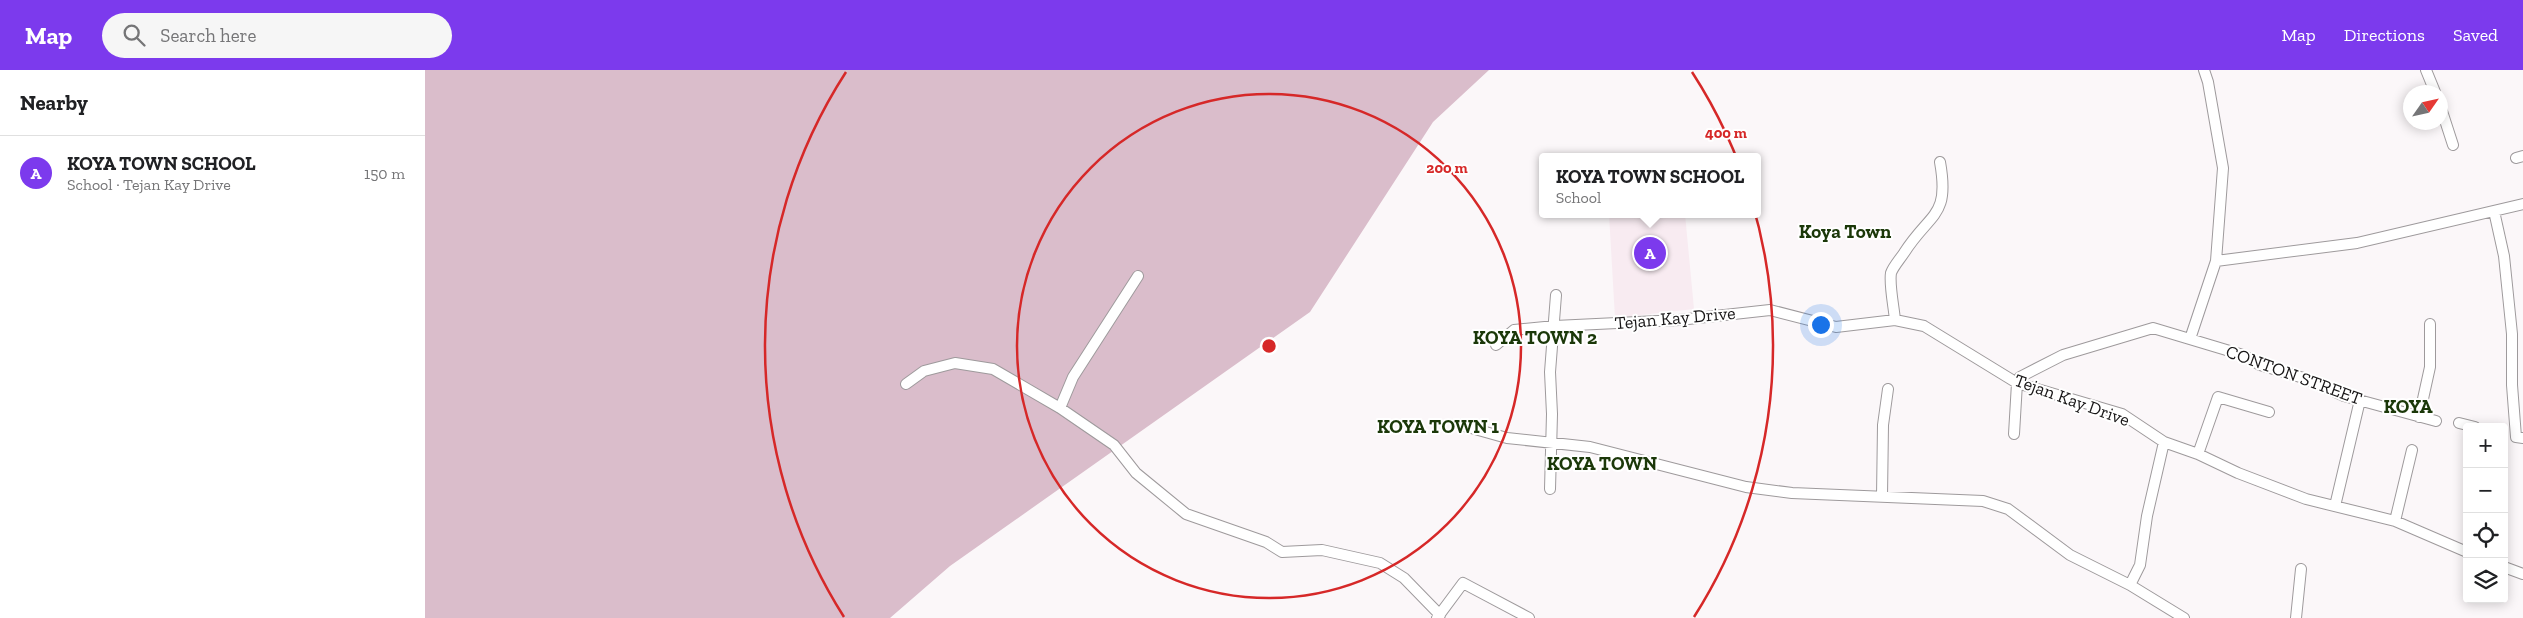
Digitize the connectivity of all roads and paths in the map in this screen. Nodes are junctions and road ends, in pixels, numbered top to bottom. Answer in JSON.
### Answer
{"nodes":[{"id":1,"x":2204,"y":70,"type":"edge"},
{"id":2,"x":2426,"y":70,"type":"edge"},
{"id":3,"x":2432,"y":85,"type":"edge"},
{"id":4,"x":2448,"y":130,"type":"edge"},
{"id":5,"x":2453,"y":145,"type":"dead end"},
{"id":6,"x":1940,"y":162,"type":"dead end"},
{"id":7,"x":2523,"y":204,"type":"edge"},
{"id":8,"x":2494,"y":211,"type":"junction"},
{"id":9,"x":2216,"y":261,"type":"junction"},
{"id":10,"x":1138,"y":276,"type":"dead end"},
{"id":11,"x":1556,"y":296,"type":"dead end"},
{"id":12,"x":1895,"y":320,"type":"junction"},
{"id":13,"x":2430,"y":324,"type":"dead end"},
{"id":14,"x":1555,"y":326,"type":"junction"},
{"id":15,"x":2190,"y":339,"type":"junction"},
{"id":16,"x":1496,"y":345,"type":"dead end"},
{"id":17,"x":2017,"y":383,"type":"junction"},
{"id":18,"x":907,"y":384,"type":"dead end"},
{"id":19,"x":1888,"y":389,"type":"dead end"},
{"id":20,"x":2360,"y":400,"type":"junction"},
{"id":21,"x":1060,"y":408,"type":"junction"},
{"id":22,"x":2269,"y":412,"type":"dead end"},
{"id":23,"x":2419,"y":417,"type":"junction"},
{"id":24,"x":2436,"y":421,"type":"dead end"},
{"id":25,"x":2459,"y":423,"type":"dead end"},
{"id":26,"x":1457,"y":424,"type":"dead end"},
{"id":27,"x":2463,"y":424,"type":"edge"},
{"id":28,"x":2014,"y":434,"type":"dead end"},
{"id":29,"x":2519,"y":437,"type":"edge"},
{"id":30,"x":1551,"y":442,"type":"junction"},
{"id":31,"x":2164,"y":442,"type":"junction"},
{"id":32,"x":2412,"y":450,"type":"dead end"},
{"id":33,"x":2198,"y":454,"type":"junction"},
{"id":34,"x":1550,"y":489,"type":"dead end"},
{"id":35,"x":1882,"y":496,"type":"junction"},
{"id":36,"x":2335,"y":506,"type":"junction"},
{"id":37,"x":2395,"y":521,"type":"junction"},
{"id":38,"x":2463,"y":550,"type":"edge"},
{"id":39,"x":2508,"y":568,"type":"edge"},
{"id":40,"x":2301,"y":569,"type":"dead end"},
{"id":41,"x":2523,"y":574,"type":"edge"},
{"id":42,"x":2130,"y":585,"type":"junction"},
{"id":43,"x":1439,"y":616,"type":"edge"},
{"id":44,"x":1529,"y":618,"type":"edge"},
{"id":45,"x":2184,"y":618,"type":"edge"},
{"id":46,"x":2296,"y":618,"type":"edge"}],
"edges":[{"from":1,"to":9,"type":"street"},
{"from":2,"to":3,"type":"street"},
{"from":4,"to":5,"type":"street"},
{"from":6,"to":12,"type":"street"},
{"from":7,"to":8,"type":"street"},
{"from":8,"to":9,"type":"street"},
{"from":8,"to":29,"type":"street"},
{"from":9,"to":15,"type":"street"},
{"from":10,"to":21,"type":"street"},
{"from":11,"to":14,"type":"street"},
{"from":12,"to":14,"type":"street","name":"Tejan Kay Drive"},
{"from":12,"to":17,"type":"street","name":"Tejan Kay Drive"},
{"from":13,"to":23,"type":"street"},
{"from":14,"to":16,"type":"street","name":"Tejan Kay Drive"},
{"from":14,"to":30,"type":"street"},
{"from":15,"to":17,"type":"street","name":"CONTON STREET"},
{"from":15,"to":20,"type":"street","name":"CONTON STREET"},
{"from":17,"to":28,"type":"street"},
{"from":17,"to":31,"type":"street","name":"Tejan Kay Drive"},
{"from":18,"to":21,"type":"street"},
{"from":19,"to":35,"type":"street"},
{"from":20,"to":23,"type":"street","name":"CONTON STREET"},
{"from":20,"to":36,"type":"street"},
{"from":21,"to":43,"type":"street"},
{"from":22,"to":33,"type":"street"},
{"from":23,"to":24,"type":"street","name":"CONTON STREET"},
{"from":25,"to":27,"type":"street"},
{"from":26,"to":30,"type":"street"},
{"from":30,"to":34,"type":"street"},
{"from":30,"to":35,"type":"street"},
{"from":31,"to":33,"type":"street","name":"Tejan Kay Drive"},
{"from":31,"to":42,"type":"street"},
{"from":32,"to":37,"type":"street"},
{"from":33,"to":36,"type":"street","name":"Tejan Kay Drive"},
{"from":35,"to":42,"type":"street"},
{"from":36,"to":37,"type":"street","name":"Tejan Kay Drive"},
{"from":37,"to":38,"type":"street","name":"Tejan Kay Drive"},
{"from":39,"to":41,"type":"street"},
{"from":40,"to":46,"type":"street"},
{"from":42,"to":45,"type":"street"},
{"from":43,"to":44,"type":"street"}]}
